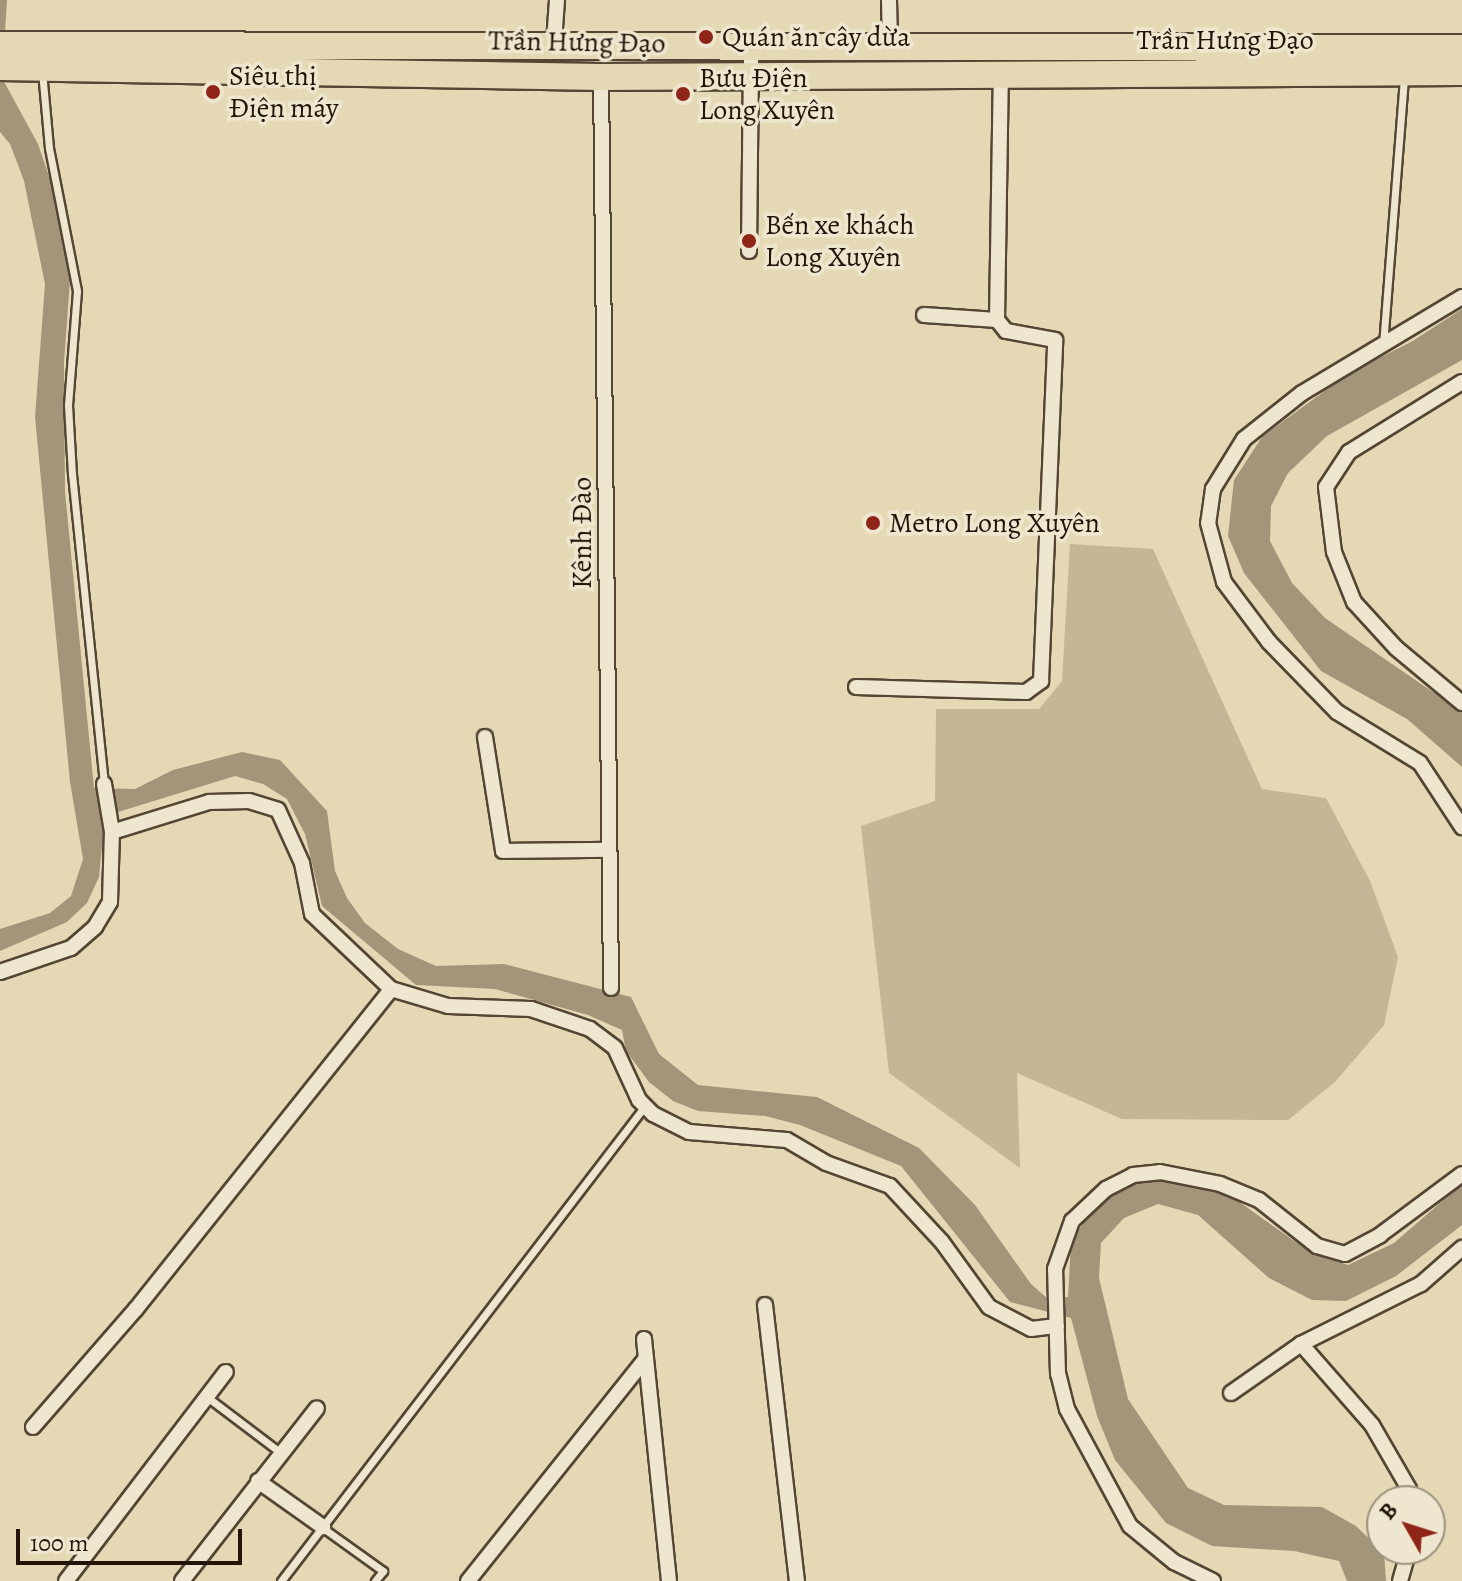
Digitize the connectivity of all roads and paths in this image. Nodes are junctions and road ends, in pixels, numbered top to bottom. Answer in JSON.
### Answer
{"nodes":[{"id":1,"x":557,"y":0,"type":"edge"},
{"id":2,"x":889,"y":0,"type":"edge"},
{"id":3,"x":554,"y":42,"type":"junction"},
{"id":4,"x":0,"y":45,"type":"edge"},
{"id":5,"x":751,"y":45,"type":"junction"},
{"id":6,"x":890,"y":45,"type":"junction"},
{"id":7,"x":1462,"y":48,"type":"edge"},
{"id":8,"x":39,"y":60,"type":"junction"},
{"id":9,"x":0,"y":67,"type":"edge"},
{"id":10,"x":1405,"y":72,"type":"junction"},
{"id":11,"x":1462,"y":72,"type":"edge"},
{"id":12,"x":1001,"y":73,"type":"junction"},
{"id":13,"x":552,"y":74,"type":"junction"},
{"id":14,"x":752,"y":75,"type":"junction"},
{"id":15,"x":601,"y":77,"type":"junction"},
{"id":16,"x":749,"y":251,"type":"dead end"},
{"id":17,"x":1462,"y":297,"type":"edge"},
{"id":18,"x":924,"y":315,"type":"dead end"},
{"id":19,"x":997,"y":320,"type":"junction"},
{"id":20,"x":1383,"y":346,"type":"junction"},
{"id":21,"x":1462,"y":382,"type":"edge"},
{"id":22,"x":856,"y":687,"type":"dead end"},
{"id":23,"x":1462,"y":703,"type":"edge"},
{"id":24,"x":485,"y":737,"type":"dead end"},
{"id":25,"x":104,"y":784,"type":"joint"},
{"id":26,"x":112,"y":827,"type":"junction"},
{"id":27,"x":1462,"y":827,"type":"edge"},
{"id":28,"x":606,"y":850,"type":"junction"},
{"id":29,"x":0,"y":972,"type":"edge"},
{"id":30,"x":611,"y":988,"type":"dead end"},
{"id":31,"x":391,"y":989,"type":"junction"},
{"id":32,"x":644,"y":1107,"type":"junction"},
{"id":33,"x":1462,"y":1174,"type":"edge"},
{"id":34,"x":1462,"y":1248,"type":"edge"},
{"id":35,"x":765,"y":1305,"type":"dead end"},
{"id":36,"x":1057,"y":1324,"type":"junction"},
{"id":37,"x":644,"y":1339,"type":"dead end"},
{"id":38,"x":1301,"y":1344,"type":"junction"},
{"id":39,"x":646,"y":1358,"type":"junction"},
{"id":40,"x":226,"y":1372,"type":"dead end"},
{"id":41,"x":1231,"y":1393,"type":"dead end"},
{"id":42,"x":207,"y":1397,"type":"junction"},
{"id":43,"x":317,"y":1408,"type":"dead end"},
{"id":44,"x":33,"y":1427,"type":"dead end"},
{"id":45,"x":281,"y":1453,"type":"junction"},
{"id":46,"x":258,"y":1481,"type":"junction"},
{"id":47,"x":1407,"y":1485,"type":"edge"},
{"id":48,"x":323,"y":1527,"type":"junction"},
{"id":49,"x":66,"y":1581,"type":"edge"},
{"id":50,"x":182,"y":1581,"type":"edge"},
{"id":51,"x":281,"y":1581,"type":"edge"},
{"id":52,"x":375,"y":1581,"type":"edge"},
{"id":53,"x":468,"y":1581,"type":"edge"},
{"id":54,"x":669,"y":1581,"type":"edge"},
{"id":55,"x":797,"y":1581,"type":"edge"},
{"id":56,"x":1213,"y":1581,"type":"edge"}],
"edges":[{"from":1,"to":3,"type":"street"},
{"from":2,"to":6,"type":"street"},
{"from":3,"to":5,"type":"highway","name":"Trần Hưng Đạo"},
{"from":3,"to":8,"type":"highway","name":"Trần Hưng Đạo"},
{"from":3,"to":13,"type":"highway"},
{"from":4,"to":8,"type":"highway"},
{"from":5,"to":6,"type":"highway","name":"Trần Hưng Đạo"},
{"from":5,"to":14,"type":"street"},
{"from":6,"to":7,"type":"highway","name":"Trần Hưng Đạo"},
{"from":8,"to":9,"type":"highway"},
{"from":8,"to":13,"type":"highway","name":"Trần Hưng Đạo"},
{"from":8,"to":25,"type":"lane"},
{"from":10,"to":11,"type":"highway","name":"Trần Hưng Đạo"},
{"from":10,"to":12,"type":"highway","name":"Trần Hưng Đạo"},
{"from":10,"to":20,"type":"lane"},
{"from":12,"to":14,"type":"highway","name":"Trần Hưng Đạo"},
{"from":12,"to":19,"type":"street"},
{"from":13,"to":15,"type":"highway","name":"Trần Hưng Đạo"},
{"from":14,"to":15,"type":"highway","name":"Trần Hưng Đạo"},
{"from":14,"to":16,"type":"street"},
{"from":15,"to":28,"type":"street","name":"Kênh Đào"},
{"from":17,"to":20,"type":"street"},
{"from":18,"to":19,"type":"street"},
{"from":19,"to":22,"type":"street"},
{"from":20,"to":27,"type":"street"},
{"from":21,"to":23,"type":"street"},
{"from":24,"to":28,"type":"street"},
{"from":25,"to":26,"type":"street"},
{"from":26,"to":29,"type":"street"},
{"from":26,"to":31,"type":"street"},
{"from":28,"to":30,"type":"street","name":"Kênh Đào"},
{"from":31,"to":32,"type":"street"},
{"from":31,"to":44,"type":"street"},
{"from":32,"to":36,"type":"street"},
{"from":32,"to":48,"type":"lane"},
{"from":33,"to":36,"type":"street"},
{"from":34,"to":38,"type":"street"},
{"from":35,"to":55,"type":"street"},
{"from":36,"to":56,"type":"street"},
{"from":37,"to":39,"type":"street"},
{"from":38,"to":41,"type":"street"},
{"from":38,"to":47,"type":"street"},
{"from":39,"to":53,"type":"street"},
{"from":39,"to":54,"type":"street"},
{"from":40,"to":42,"type":"street"},
{"from":42,"to":45,"type":"lane"},
{"from":42,"to":49,"type":"street"},
{"from":43,"to":45,"type":"street"},
{"from":45,"to":46,"type":"street"},
{"from":46,"to":48,"type":"street"},
{"from":46,"to":50,"type":"street"},
{"from":48,"to":51,"type":"lane"},
{"from":48,"to":52,"type":"lane"}]}
